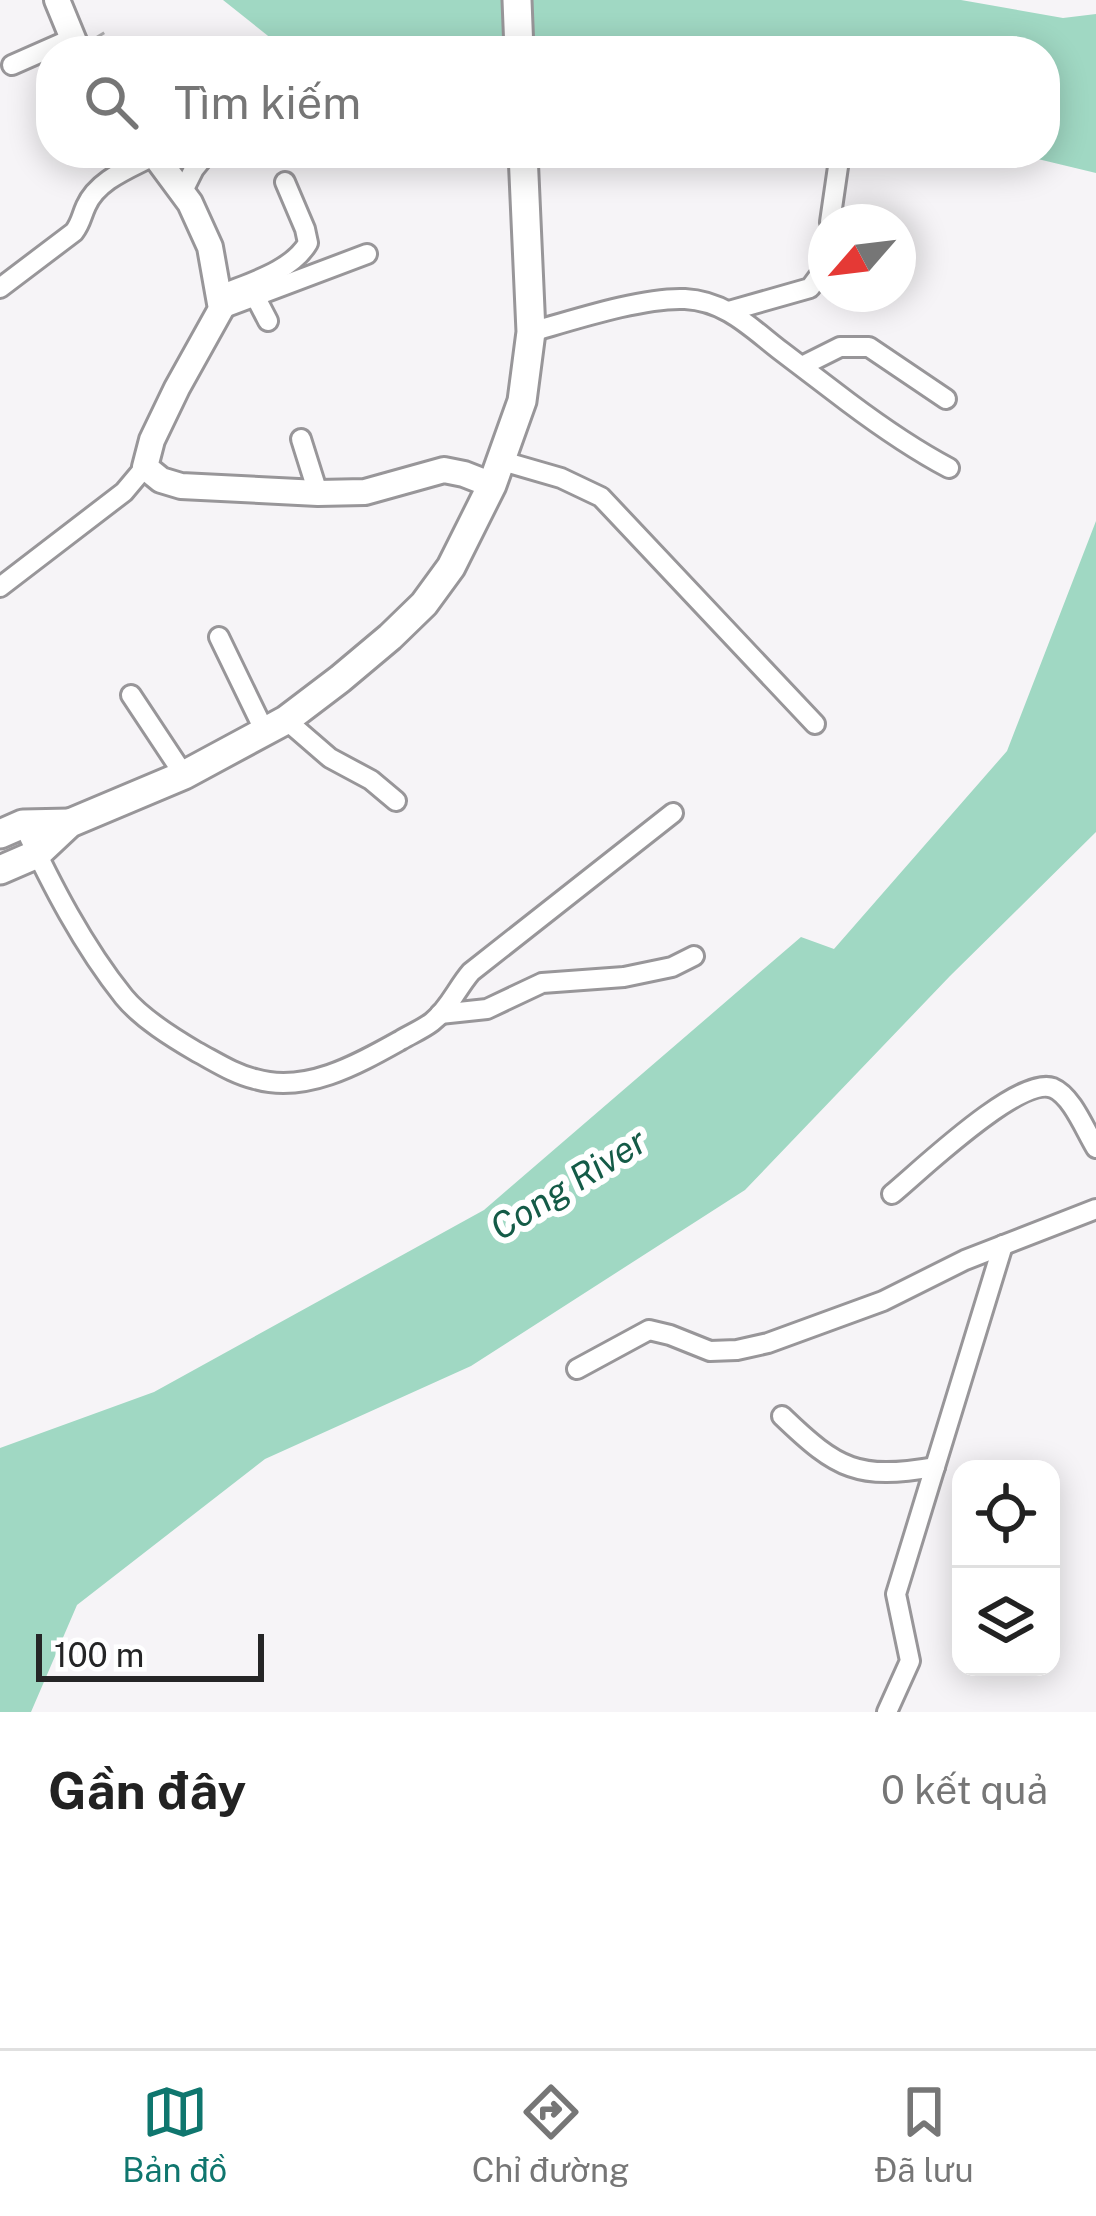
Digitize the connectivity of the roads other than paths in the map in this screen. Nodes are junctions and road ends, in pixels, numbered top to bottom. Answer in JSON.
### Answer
{"nodes":[{"id":1,"x":57,"y":0,"type":"edge"},
{"id":2,"x":517,"y":0,"type":"edge"},
{"id":3,"x":71,"y":36,"type":"edge"},
{"id":4,"x":518,"y":36,"type":"edge"},
{"id":5,"x":36,"y":57,"type":"edge"},
{"id":6,"x":12,"y":65,"type":"dead end"},
{"id":7,"x":130,"y":168,"type":"edge"},
{"id":8,"x":164,"y":168,"type":"edge"},
{"id":9,"x":195,"y":168,"type":"edge"},
{"id":10,"x":524,"y":168,"type":"edge"},
{"id":11,"x":838,"y":168,"type":"edge"},
{"id":12,"x":285,"y":182,"type":"dead end"},
{"id":13,"x":182,"y":193,"type":"junction"},
{"id":14,"x":833,"y":204,"type":"edge"},
{"id":15,"x":367,"y":254,"type":"dead end"},
{"id":16,"x":0,"y":288,"type":"edge"},
{"id":17,"x":808,"y":289,"type":"edge"},
{"id":18,"x":255,"y":296,"type":"junction"},
{"id":19,"x":219,"y":302,"type":"junction"},
{"id":20,"x":729,"y":310,"type":"junction"},
{"id":21,"x":268,"y":321,"type":"dead end"},
{"id":22,"x":531,"y":332,"type":"junction"},
{"id":23,"x":802,"y":366,"type":"junction"},
{"id":24,"x":946,"y":399,"type":"dead end"},
{"id":25,"x":301,"y":440,"type":"dead end"},
{"id":26,"x":145,"y":467,"type":"junction"},
{"id":27,"x":949,"y":468,"type":"dead end"},
{"id":28,"x":497,"y":473,"type":"junction"},
{"id":29,"x":318,"y":493,"type":"junction"},
{"id":30,"x":0,"y":587,"type":"edge"},
{"id":31,"x":219,"y":637,"type":"dead end"},
{"id":32,"x":131,"y":695,"type":"dead end"},
{"id":33,"x":815,"y":724,"type":"dead end"},
{"id":34,"x":275,"y":726,"type":"junction"},
{"id":35,"x":184,"y":775,"type":"junction"},
{"id":36,"x":396,"y":800,"type":"dead end"},
{"id":37,"x":673,"y":813,"type":"dead end"},
{"id":38,"x":70,"y":824,"type":"junction"},
{"id":39,"x":11,"y":829,"type":"edge"},
{"id":40,"x":37,"y":854,"type":"junction"},
{"id":41,"x":0,"y":870,"type":"edge"},
{"id":42,"x":694,"y":956,"type":"dead end"},
{"id":43,"x":440,"y":1014,"type":"junction"},
{"id":44,"x":1096,"y":1148,"type":"edge"},
{"id":45,"x":892,"y":1194,"type":"dead end"},
{"id":46,"x":1096,"y":1209,"type":"edge"},
{"id":47,"x":1003,"y":1245,"type":"junction"},
{"id":48,"x":577,"y":1370,"type":"dead end"},
{"id":49,"x":782,"y":1416,"type":"dead end"},
{"id":50,"x":935,"y":1466,"type":"junction"},
{"id":51,"x":887,"y":1712,"type":"edge"}],
"edges":[{"from":1,"to":3,"type":"main road"},
{"from":2,"to":4,"type":"highway"},
{"from":5,"to":6,"type":"street"},
{"from":7,"to":16,"type":"street"},
{"from":8,"to":13,"type":"main road"},
{"from":9,"to":13,"type":"street"},
{"from":10,"to":22,"type":"highway"},
{"from":11,"to":14,"type":"street"},
{"from":12,"to":19,"type":"street"},
{"from":13,"to":19,"type":"main road"},
{"from":15,"to":18,"type":"street"},
{"from":17,"to":20,"type":"street"},
{"from":18,"to":19,"type":"street"},
{"from":18,"to":21,"type":"street"},
{"from":19,"to":26,"type":"main road"},
{"from":20,"to":22,"type":"street"},
{"from":20,"to":23,"type":"street"},
{"from":22,"to":28,"type":"highway"},
{"from":23,"to":24,"type":"street"},
{"from":23,"to":27,"type":"street"},
{"from":25,"to":29,"type":"street"},
{"from":26,"to":29,"type":"main road"},
{"from":26,"to":30,"type":"street"},
{"from":28,"to":29,"type":"main road"},
{"from":28,"to":33,"type":"street"},
{"from":28,"to":34,"type":"highway"},
{"from":31,"to":34,"type":"street"},
{"from":32,"to":35,"type":"street"},
{"from":34,"to":35,"type":"highway"},
{"from":34,"to":36,"type":"street"},
{"from":35,"to":38,"type":"highway"},
{"from":37,"to":43,"type":"street"},
{"from":38,"to":39,"type":"highway"},
{"from":38,"to":40,"type":"highway"},
{"from":39,"to":40,"type":"street"},
{"from":40,"to":41,"type":"highway"},
{"from":40,"to":43,"type":"street"},
{"from":42,"to":43,"type":"street"},
{"from":44,"to":45,"type":"street"},
{"from":46,"to":47,"type":"street"},
{"from":47,"to":48,"type":"street"},
{"from":47,"to":50,"type":"street"},
{"from":49,"to":50,"type":"street"},
{"from":50,"to":51,"type":"street"}]}
